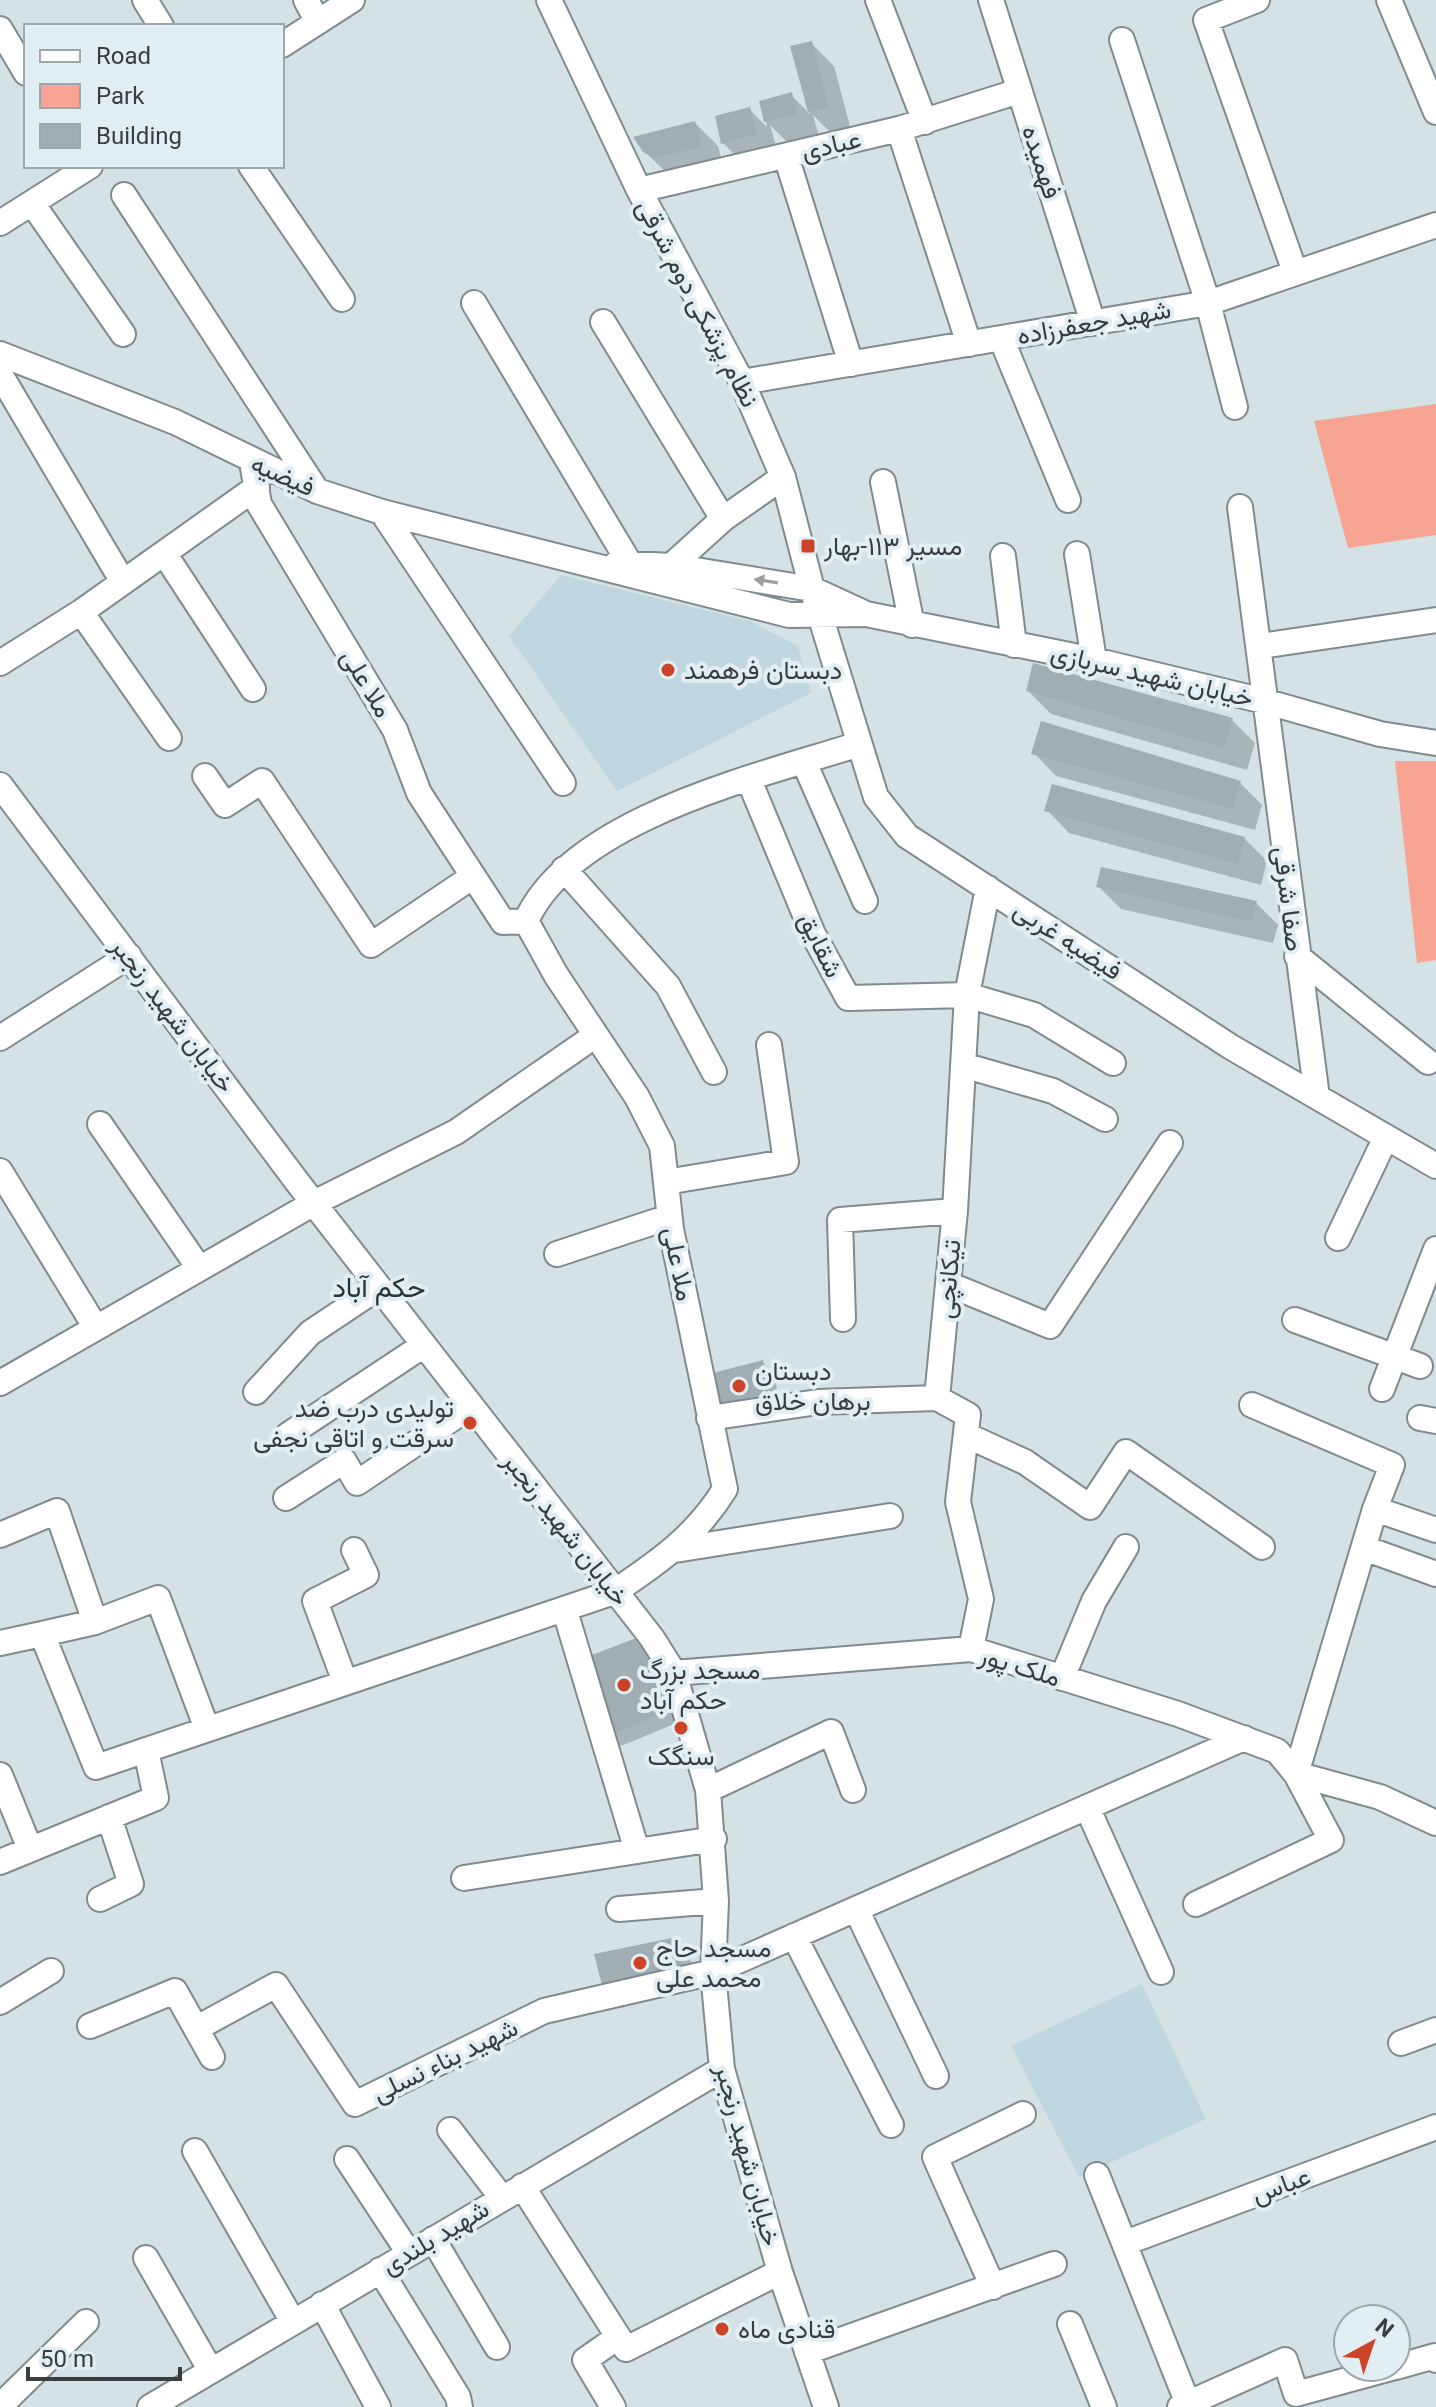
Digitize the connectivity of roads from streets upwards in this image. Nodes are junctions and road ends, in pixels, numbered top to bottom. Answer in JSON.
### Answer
{"nodes":[{"id":1,"x":145,"y":0,"type":"edge"},
{"id":2,"x":306,"y":0,"type":"edge"},
{"id":3,"x":352,"y":0,"type":"edge"},
{"id":4,"x":549,"y":0,"type":"edge"},
{"id":5,"x":878,"y":0,"type":"edge"},
{"id":6,"x":991,"y":0,"type":"edge"},
{"id":7,"x":1257,"y":0,"type":"edge"},
{"id":8,"x":1389,"y":0,"type":"edge"},
{"id":9,"x":318,"y":22,"type":"junction"},
{"id":10,"x":160,"y":24,"type":"edge"},
{"id":11,"x":0,"y":29,"type":"edge"},
{"id":12,"x":1122,"y":40,"type":"dead end"},
{"id":13,"x":284,"y":44,"type":"edge"},
{"id":14,"x":24,"y":70,"type":"edge"},
{"id":15,"x":1019,"y":91,"type":"junction"},
{"id":16,"x":1436,"y":112,"type":"edge"},
{"id":17,"x":925,"y":122,"type":"junction"},
{"id":18,"x":899,"y":129,"type":"junction"},
{"id":19,"x":786,"y":156,"type":"junction"},
{"id":20,"x":87,"y":168,"type":"edge"},
{"id":21,"x":252,"y":168,"type":"edge"},
{"id":22,"x":639,"y":190,"type":"junction"},
{"id":23,"x":124,"y":195,"type":"dead end"},
{"id":24,"x":32,"y":203,"type":"junction"},
{"id":25,"x":0,"y":223,"type":"edge"},
{"id":26,"x":1436,"y":225,"type":"edge"},
{"id":27,"x":1295,"y":272,"type":"junction"},
{"id":28,"x":342,"y":299,"type":"dead end"},
{"id":29,"x":474,"y":303,"type":"dead end"},
{"id":30,"x":1208,"y":303,"type":"junction"},
{"id":31,"x":603,"y":322,"type":"dead end"},
{"id":32,"x":1093,"y":323,"type":"junction"},
{"id":33,"x":123,"y":334,"type":"dead end"},
{"id":34,"x":1001,"y":338,"type":"junction"},
{"id":35,"x":969,"y":344,"type":"junction"},
{"id":36,"x":0,"y":354,"type":"edge"},
{"id":37,"x":851,"y":364,"type":"junction"},
{"id":38,"x":0,"y":374,"type":"edge"},
{"id":39,"x":742,"y":382,"type":"junction"},
{"id":40,"x":1235,"y":407,"type":"dead end"},
{"id":41,"x":252,"y":462,"type":"junction"},
{"id":42,"x":783,"y":477,"type":"junction"},
{"id":43,"x":883,"y":482,"type":"dead end"},
{"id":44,"x":257,"y":487,"type":"junction"},
{"id":45,"x":317,"y":491,"type":"junction"},
{"id":46,"x":1068,"y":500,"type":"dead end"},
{"id":47,"x":1240,"y":507,"type":"dead end"},
{"id":48,"x":382,"y":512,"type":"junction"},
{"id":49,"x":723,"y":519,"type":"junction"},
{"id":50,"x":164,"y":553,"type":"junction"},
{"id":51,"x":1077,"y":554,"type":"dead end"},
{"id":52,"x":1003,"y":556,"type":"dead end"},
{"id":53,"x":577,"y":561,"type":"junction"},
{"id":54,"x":630,"y":564,"type":"junction"},
{"id":55,"x":671,"y":566,"type":"junction"},
{"id":56,"x":123,"y":582,"type":"junction"},
{"id":57,"x":812,"y":589,"type":"junction"},
{"id":58,"x":81,"y":612,"type":"junction"},
{"id":59,"x":866,"y":614,"type":"junction"},
{"id":60,"x":821,"y":615,"type":"junction"},
{"id":61,"x":1436,"y":620,"type":"edge"},
{"id":62,"x":912,"y":625,"type":"junction"},
{"id":63,"x":1014,"y":645,"type":"junction"},
{"id":64,"x":1261,"y":646,"type":"junction"},
{"id":65,"x":4,"y":652,"type":"edge"},
{"id":66,"x":1094,"y":660,"type":"junction"},
{"id":67,"x":253,"y":689,"type":"dead end"},
{"id":68,"x":1264,"y":701,"type":"junction"},
{"id":69,"x":169,"y":738,"type":"dead end"},
{"id":70,"x":1436,"y":743,"type":"edge"},
{"id":71,"x":859,"y":744,"type":"junction"},
{"id":72,"x":804,"y":762,"type":"junction"},
{"id":73,"x":205,"y":776,"type":"dead end"},
{"id":74,"x":749,"y":780,"type":"junction"},
{"id":75,"x":563,"y":783,"type":"dead end"},
{"id":76,"x":0,"y":785,"type":"edge"},
{"id":77,"x":564,"y":869,"type":"junction"},
{"id":78,"x":472,"y":877,"type":"junction"},
{"id":79,"x":988,"y":888,"type":"junction"},
{"id":80,"x":865,"y":901,"type":"dead end"},
{"id":81,"x":526,"y":921,"type":"junction"},
{"id":82,"x":129,"y":956,"type":"junction"},
{"id":83,"x":1297,"y":956,"type":"junction"},
{"id":84,"x":967,"y":995,"type":"junction"},
{"id":85,"x":596,"y":1035,"type":"junction"},
{"id":86,"x":0,"y":1038,"type":"edge"},
{"id":87,"x":769,"y":1045,"type":"dead end"},
{"id":88,"x":1428,"y":1062,"type":"dead end"},
{"id":89,"x":1113,"y":1063,"type":"dead end"},
{"id":90,"x":963,"y":1065,"type":"junction"},
{"id":91,"x":714,"y":1072,"type":"dead end"},
{"id":92,"x":1317,"y":1097,"type":"junction"},
{"id":93,"x":1105,"y":1119,"type":"dead end"},
{"id":94,"x":100,"y":1124,"type":"dead end"},
{"id":95,"x":1386,"y":1137,"type":"junction"},
{"id":96,"x":1170,"y":1143,"type":"dead end"},
{"id":97,"x":1436,"y":1166,"type":"edge"},
{"id":98,"x":0,"y":1171,"type":"edge"},
{"id":99,"x":666,"y":1182,"type":"junction"},
{"id":100,"x":314,"y":1203,"type":"junction"},
{"id":101,"x":955,"y":1211,"type":"junction"},
{"id":102,"x":669,"y":1217,"type":"junction"},
{"id":103,"x":1338,"y":1238,"type":"dead end"},
{"id":104,"x":1436,"y":1249,"type":"edge"},
{"id":105,"x":557,"y":1254,"type":"dead end"},
{"id":106,"x":199,"y":1268,"type":"junction"},
{"id":107,"x":948,"y":1284,"type":"junction"},
{"id":108,"x":379,"y":1287,"type":"junction"},
{"id":109,"x":843,"y":1319,"type":"dead end"},
{"id":110,"x":1295,"y":1320,"type":"dead end"},
{"id":111,"x":96,"y":1328,"type":"junction"},
{"id":112,"x":424,"y":1345,"type":"junction"},
{"id":113,"x":1392,"y":1355,"type":"junction"},
{"id":114,"x":1420,"y":1366,"type":"dead end"},
{"id":115,"x":0,"y":1383,"type":"edge"},
{"id":116,"x":1382,"y":1389,"type":"dead end"},
{"id":117,"x":256,"y":1392,"type":"dead end"},
{"id":118,"x":937,"y":1398,"type":"junction"},
{"id":119,"x":1252,"y":1405,"type":"dead end"},
{"id":120,"x":471,"y":1406,"type":"junction"},
{"id":121,"x":709,"y":1418,"type":"junction"},
{"id":122,"x":288,"y":1435,"type":"dead end"},
{"id":123,"x":966,"y":1435,"type":"junction"},
{"id":124,"x":286,"y":1498,"type":"dead end"},
{"id":125,"x":1375,"y":1509,"type":"junction"},
{"id":126,"x":890,"y":1516,"type":"dead end"},
{"id":127,"x":1436,"y":1530,"type":"edge"},
{"id":128,"x":0,"y":1535,"type":"edge"},
{"id":129,"x":1126,"y":1547,"type":"dead end"},
{"id":130,"x":1262,"y":1547,"type":"dead end"},
{"id":131,"x":1364,"y":1548,"type":"junction"},
{"id":132,"x":354,"y":1550,"type":"dead end"},
{"id":133,"x":675,"y":1550,"type":"junction"},
{"id":134,"x":1436,"y":1574,"type":"edge"},
{"id":135,"x":614,"y":1592,"type":"junction"},
{"id":136,"x":568,"y":1621,"type":"dead end"},
{"id":137,"x":95,"y":1622,"type":"junction"},
{"id":138,"x":42,"y":1634,"type":"junction"},
{"id":139,"x":0,"y":1643,"type":"edge"},
{"id":140,"x":971,"y":1649,"type":"junction"},
{"id":141,"x":674,"y":1673,"type":"junction"},
{"id":142,"x":1062,"y":1678,"type":"junction"},
{"id":143,"x":345,"y":1682,"type":"junction"},
{"id":144,"x":207,"y":1729,"type":"junction"},
{"id":145,"x":1244,"y":1738,"type":"junction"},
{"id":146,"x":146,"y":1750,"type":"junction"},
{"id":147,"x":1296,"y":1774,"type":"junction"},
{"id":148,"x":0,"y":1775,"type":"edge"},
{"id":149,"x":708,"y":1790,"type":"junction"},
{"id":150,"x":853,"y":1790,"type":"dead end"},
{"id":151,"x":1087,"y":1807,"type":"junction"},
{"id":152,"x":109,"y":1817,"type":"junction"},
{"id":153,"x":1436,"y":1823,"type":"edge"},
{"id":154,"x":714,"y":1839,"type":"junction"},
{"id":155,"x":30,"y":1849,"type":"junction"},
{"id":156,"x":637,"y":1851,"type":"junction"},
{"id":157,"x":0,"y":1862,"type":"edge"},
{"id":158,"x":464,"y":1878,"type":"dead end"},
{"id":159,"x":100,"y":1899,"type":"dead end"},
{"id":160,"x":716,"y":1901,"type":"junction"},
{"id":161,"x":1196,"y":1904,"type":"dead end"},
{"id":162,"x":619,"y":1909,"type":"dead end"},
{"id":163,"x":856,"y":1909,"type":"junction"},
{"id":164,"x":794,"y":1936,"type":"junction"},
{"id":165,"x":51,"y":1971,"type":"dead end"},
{"id":166,"x":713,"y":1972,"type":"junction"},
{"id":167,"x":1161,"y":1972,"type":"dead end"},
{"id":168,"x":0,"y":2002,"type":"edge"},
{"id":169,"x":90,"y":2026,"type":"dead end"},
{"id":170,"x":197,"y":2028,"type":"junction"},
{"id":171,"x":1436,"y":2030,"type":"edge"},
{"id":172,"x":1401,"y":2043,"type":"dead end"},
{"id":173,"x":212,"y":2057,"type":"dead end"},
{"id":174,"x":722,"y":2069,"type":"junction"},
{"id":175,"x":936,"y":2076,"type":"dead end"},
{"id":176,"x":1023,"y":2114,"type":"dead end"},
{"id":177,"x":891,"y":2125,"type":"dead end"},
{"id":178,"x":1436,"y":2127,"type":"edge"},
{"id":179,"x":450,"y":2130,"type":"dead end"},
{"id":180,"x":195,"y":2151,"type":"dead end"},
{"id":181,"x":347,"y":2159,"type":"dead end"},
{"id":182,"x":1097,"y":2175,"type":"dead end"},
{"id":183,"x":512,"y":2192,"type":"junction"},
{"id":184,"x":433,"y":2239,"type":"junction"},
{"id":185,"x":1125,"y":2243,"type":"junction"},
{"id":186,"x":409,"y":2253,"type":"junction"},
{"id":187,"x":146,"y":2258,"type":"dead end"},
{"id":188,"x":1054,"y":2264,"type":"dead end"},
{"id":189,"x":380,"y":2270,"type":"junction"},
{"id":190,"x":780,"y":2272,"type":"junction"},
{"id":191,"x":993,"y":2287,"type":"junction"},
{"id":192,"x":322,"y":2304,"type":"junction"},
{"id":193,"x":86,"y":2322,"type":"dead end"},
{"id":194,"x":293,"y":2322,"type":"junction"},
{"id":195,"x":1070,"y":2324,"type":"dead end"},
{"id":196,"x":618,"y":2337,"type":"junction"},
{"id":197,"x":497,"y":2347,"type":"dead end"},
{"id":198,"x":807,"y":2352,"type":"junction"},
{"id":199,"x":1436,"y":2360,"type":"edge"},
{"id":200,"x":1412,"y":2362,"type":"edge"},
{"id":201,"x":211,"y":2371,"type":"junction"},
{"id":202,"x":1348,"y":2383,"type":"edge"},
{"id":203,"x":1299,"y":2400,"type":"edge"},
{"id":204,"x":1199,"y":2404,"type":"edge"},
{"id":205,"x":607,"y":2405,"type":"edge"},
{"id":206,"x":0,"y":2406,"type":"edge"},
{"id":207,"x":150,"y":2407,"type":"edge"},
{"id":208,"x":378,"y":2407,"type":"edge"},
{"id":209,"x":460,"y":2407,"type":"edge"},
{"id":210,"x":826,"y":2407,"type":"edge"},
{"id":211,"x":1104,"y":2407,"type":"edge"}],
"edges":[{"from":1,"to":10,"type":"street"},
{"from":2,"to":9,"type":"street"},
{"from":3,"to":9,"type":"street"},
{"from":4,"to":22,"type":"street","name":"نظام پزشکی دوم شرقی"},
{"from":5,"to":17,"type":"street"},
{"from":6,"to":15,"type":"street","name":"فهمیده"},
{"from":7,"to":27,"type":"street"},
{"from":8,"to":16,"type":"street"},
{"from":9,"to":13,"type":"street"},
{"from":11,"to":14,"type":"street"},
{"from":12,"to":30,"type":"street"},
{"from":15,"to":17,"type":"street","name":"عبادی"},
{"from":15,"to":32,"type":"street","name":"فهمیده"},
{"from":17,"to":18,"type":"street","name":"عبادی"},
{"from":18,"to":19,"type":"street","name":"عبادی"},
{"from":18,"to":35,"type":"street"},
{"from":19,"to":22,"type":"street","name":"عبادی"},
{"from":19,"to":37,"type":"street"},
{"from":20,"to":24,"type":"street"},
{"from":21,"to":28,"type":"street"},
{"from":22,"to":39,"type":"street","name":"نظام پزشکی دوم شرقی"},
{"from":23,"to":45,"type":"street"},
{"from":24,"to":25,"type":"street"},
{"from":24,"to":33,"type":"street"},
{"from":26,"to":27,"type":"street","name":"شهید جعفرزاده"},
{"from":27,"to":30,"type":"street","name":"شهید جعفرزاده"},
{"from":29,"to":54,"type":"street"},
{"from":30,"to":32,"type":"street","name":"شهید جعفرزاده"},
{"from":30,"to":40,"type":"street"},
{"from":31,"to":49,"type":"street"},
{"from":32,"to":34,"type":"street","name":"شهید جعفرزاده"},
{"from":34,"to":35,"type":"street","name":"شهید جعفرزاده"},
{"from":34,"to":46,"type":"street"},
{"from":35,"to":37,"type":"street","name":"شهید جعفرزاده"},
{"from":36,"to":41,"type":"street","name":"فیضیه"},
{"from":37,"to":39,"type":"street","name":"شهید جعفرزاده"},
{"from":38,"to":56,"type":"street"},
{"from":39,"to":42,"type":"street","name":"نظام پزشکی دوم شرقی"},
{"from":41,"to":44,"type":"street","name":"ملا علی"},
{"from":41,"to":45,"type":"street","name":"فیضیه"},
{"from":42,"to":49,"type":"street"},
{"from":42,"to":57,"type":"street","name":"نظام پزشکی دوم شرقی"},
{"from":43,"to":62,"type":"street"},
{"from":44,"to":50,"type":"street"},
{"from":44,"to":78,"type":"street","name":"ملا علی"},
{"from":45,"to":48,"type":"street","name":"فیضیه"},
{"from":47,"to":64,"type":"street","name":"صفا شرقی"},
{"from":48,"to":53,"type":"street","name":"فیضیه"},
{"from":48,"to":75,"type":"street"},
{"from":49,"to":55,"type":"street"},
{"from":50,"to":56,"type":"street"},
{"from":50,"to":67,"type":"street"},
{"from":51,"to":66,"type":"street"},
{"from":52,"to":63,"type":"street"},
{"from":53,"to":54,"type":"street","name":"فیضیه"},
{"from":53,"to":60,"type":"street","name":"فیضیه"},
{"from":54,"to":55,"type":"street","name":"فیضیه"},
{"from":57,"to":55,"type":"street","name":"فیضیه","one_way":true},
{"from":56,"to":58,"type":"street"},
{"from":57,"to":59,"type":"street","name":"فیضیه"},
{"from":57,"to":60,"type":"street","name":"نظام پزشکی دوم شرقی"},
{"from":58,"to":65,"type":"street"},
{"from":58,"to":69,"type":"street"},
{"from":59,"to":60,"type":"street","name":"فیضیه"},
{"from":59,"to":62,"type":"street","name":"خیابان شهید سربازی"},
{"from":60,"to":71,"type":"street","name":"فیضیه غربی"},
{"from":61,"to":64,"type":"street"},
{"from":62,"to":63,"type":"street","name":"خیابان شهید سربازی"},
{"from":63,"to":66,"type":"street","name":"خیابان شهید سربازی"},
{"from":64,"to":68,"type":"street","name":"صفا شرقی"},
{"from":66,"to":68,"type":"street","name":"خیابان شهید سربازی"},
{"from":68,"to":70,"type":"street","name":"خیابان شهید سربازی"},
{"from":68,"to":83,"type":"street","name":"صفا شرقی"},
{"from":71,"to":72,"type":"street"},
{"from":71,"to":79,"type":"street","name":"فیضیه غربی"},
{"from":72,"to":74,"type":"street"},
{"from":72,"to":80,"type":"street"},
{"from":73,"to":78,"type":"street"},
{"from":74,"to":77,"type":"street"},
{"from":74,"to":84,"type":"street","name":"شقایق"},
{"from":76,"to":82,"type":"street","name":"خیابان شهید رنجبر"},
{"from":77,"to":81,"type":"street"},
{"from":77,"to":91,"type":"street"},
{"from":78,"to":81,"type":"street","name":"ملا علی"},
{"from":79,"to":84,"type":"street","name":"تیکانچی"},
{"from":79,"to":92,"type":"street","name":"فیضیه غربی"},
{"from":81,"to":85,"type":"street","name":"ملا علی"},
{"from":82,"to":86,"type":"street"},
{"from":82,"to":100,"type":"street","name":"خیابان شهید رنجبر"},
{"from":83,"to":88,"type":"street"},
{"from":83,"to":92,"type":"street","name":"صفا شرقی"},
{"from":84,"to":89,"type":"street"},
{"from":84,"to":90,"type":"street","name":"تیکانچی"},
{"from":85,"to":99,"type":"street","name":"ملا علی"},
{"from":85,"to":100,"type":"street"},
{"from":87,"to":99,"type":"street"},
{"from":90,"to":93,"type":"street"},
{"from":90,"to":101,"type":"street","name":"تیکانچی"},
{"from":92,"to":95,"type":"street","name":"فیضیه غربی"},
{"from":94,"to":106,"type":"street"},
{"from":95,"to":97,"type":"street","name":"فیضیه غربی"},
{"from":95,"to":103,"type":"street"},
{"from":96,"to":107,"type":"street"},
{"from":98,"to":111,"type":"street"},
{"from":99,"to":102,"type":"street","name":"ملا علی"},
{"from":100,"to":106,"type":"street"},
{"from":100,"to":108,"type":"street","name":"خیابان شهید رنجبر"},
{"from":101,"to":107,"type":"street","name":"تیکانچی"},
{"from":101,"to":109,"type":"street"},
{"from":102,"to":105,"type":"street"},
{"from":102,"to":121,"type":"street","name":"ملا علی"},
{"from":104,"to":113,"type":"street"},
{"from":106,"to":111,"type":"street"},
{"from":107,"to":118,"type":"street","name":"تیکانچی"},
{"from":108,"to":112,"type":"street","name":"خیابان شهید رنجبر"},
{"from":108,"to":117,"type":"street"},
{"from":110,"to":113,"type":"street"},
{"from":111,"to":115,"type":"street"},
{"from":112,"to":120,"type":"street","name":"خیابان شهید رنجبر"},
{"from":112,"to":122,"type":"street"},
{"from":113,"to":114,"type":"street"},
{"from":113,"to":116,"type":"street"},
{"from":118,"to":121,"type":"street"},
{"from":118,"to":123,"type":"street"},
{"from":119,"to":125,"type":"street"},
{"from":120,"to":124,"type":"street"},
{"from":120,"to":135,"type":"street","name":"خیابان شهید رنجبر"},
{"from":121,"to":133,"type":"street","name":"ملا علی"},
{"from":123,"to":130,"type":"street"},
{"from":123,"to":140,"type":"street"},
{"from":125,"to":127,"type":"street"},
{"from":125,"to":131,"type":"street"},
{"from":126,"to":133,"type":"street"},
{"from":128,"to":137,"type":"street"},
{"from":129,"to":142,"type":"street"},
{"from":131,"to":134,"type":"street"},
{"from":131,"to":147,"type":"street"},
{"from":132,"to":143,"type":"street"},
{"from":133,"to":135,"type":"street","name":"ملا علی"},
{"from":135,"to":141,"type":"street","name":"خیابان شهید رنجبر"},
{"from":135,"to":143,"type":"street","name":"ملا علی"},
{"from":136,"to":156,"type":"street"},
{"from":137,"to":138,"type":"street"},
{"from":137,"to":144,"type":"street"},
{"from":138,"to":139,"type":"street"},
{"from":138,"to":146,"type":"street","name":"ملا علی"},
{"from":140,"to":141,"type":"street","name":"ملک پور"},
{"from":140,"to":142,"type":"street","name":"ملک پور"},
{"from":141,"to":149,"type":"street","name":"خیابان شهید رنجبر"},
{"from":142,"to":145,"type":"street","name":"ملک پور"},
{"from":143,"to":144,"type":"street","name":"ملا علی"},
{"from":144,"to":146,"type":"street","name":"ملا علی"},
{"from":145,"to":147,"type":"street","name":"ملک پور"},
{"from":145,"to":151,"type":"street"},
{"from":146,"to":152,"type":"street"},
{"from":147,"to":153,"type":"street"},
{"from":147,"to":161,"type":"street"},
{"from":148,"to":155,"type":"street"},
{"from":149,"to":150,"type":"street"},
{"from":149,"to":154,"type":"street","name":"خیابان شهید رنجبر"},
{"from":151,"to":163,"type":"street"},
{"from":151,"to":167,"type":"street"},
{"from":152,"to":155,"type":"street"},
{"from":152,"to":159,"type":"street"},
{"from":154,"to":156,"type":"street"},
{"from":154,"to":160,"type":"street","name":"خیابان شهید رنجبر"},
{"from":155,"to":157,"type":"street"},
{"from":156,"to":158,"type":"street"},
{"from":160,"to":162,"type":"street"},
{"from":160,"to":166,"type":"street","name":"خیابان شهید رنجبر"},
{"from":163,"to":164,"type":"street"},
{"from":163,"to":175,"type":"street"},
{"from":164,"to":166,"type":"street"},
{"from":164,"to":177,"type":"street"},
{"from":165,"to":168,"type":"street"},
{"from":166,"to":170,"type":"street","name":"شهید بناء نسلی"},
{"from":166,"to":174,"type":"street","name":"خیابان شهید رنجبر"},
{"from":169,"to":170,"type":"street"},
{"from":170,"to":173,"type":"street"},
{"from":171,"to":172,"type":"street"},
{"from":174,"to":183,"type":"street","name":"شهید بلندی"},
{"from":174,"to":190,"type":"street","name":"خیابان شهید رنجبر"},
{"from":176,"to":191,"type":"street"},
{"from":178,"to":185,"type":"street","name":"عباس"},
{"from":179,"to":183,"type":"street"},
{"from":180,"to":194,"type":"street"},
{"from":181,"to":186,"type":"street"},
{"from":182,"to":185,"type":"street"},
{"from":183,"to":184,"type":"street","name":"شهید بلندی"},
{"from":183,"to":196,"type":"street"},
{"from":184,"to":186,"type":"street","name":"شهید بلندی"},
{"from":184,"to":197,"type":"street"},
{"from":185,"to":204,"type":"street"},
{"from":186,"to":189,"type":"street","name":"شهید بلندی"},
{"from":187,"to":201,"type":"street"},
{"from":188,"to":191,"type":"street"},
{"from":189,"to":192,"type":"street","name":"شهید بلندی"},
{"from":189,"to":209,"type":"street"},
{"from":190,"to":196,"type":"street"},
{"from":190,"to":198,"type":"street","name":"خیابان شهید رنجبر"},
{"from":191,"to":198,"type":"street"},
{"from":192,"to":194,"type":"street","name":"شهید بلندی"},
{"from":192,"to":208,"type":"street"},
{"from":193,"to":206,"type":"street"},
{"from":194,"to":201,"type":"street","name":"شهید بلندی"},
{"from":195,"to":211,"type":"street"},
{"from":196,"to":205,"type":"street"},
{"from":198,"to":210,"type":"street","name":"خیابان شهید رنجبر"},
{"from":199,"to":200,"type":"street"},
{"from":201,"to":207,"type":"street","name":"شهید بلندی"},
{"from":202,"to":203,"type":"street"},
{"from":203,"to":204,"type":"street"}]}
